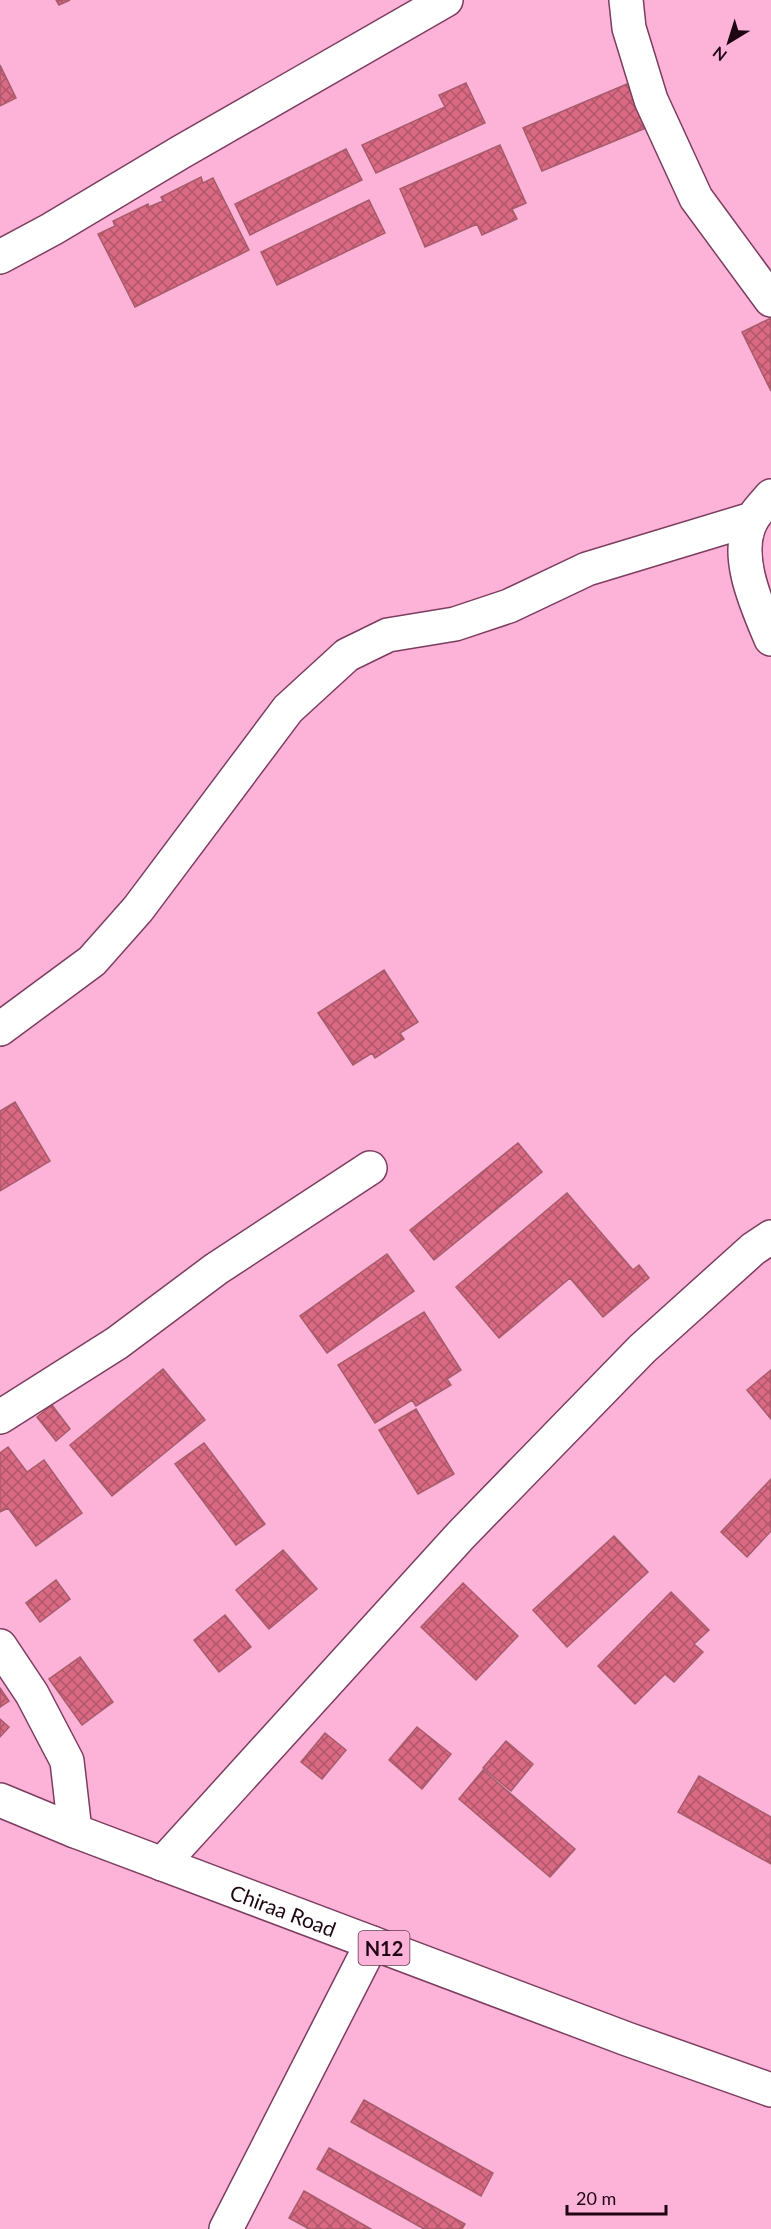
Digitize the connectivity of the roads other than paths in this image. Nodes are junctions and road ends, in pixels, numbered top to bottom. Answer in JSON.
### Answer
{"nodes":[{"id":1,"x":446,"y":0,"type":"edge"},
{"id":2,"x":626,"y":0,"type":"edge"},
{"id":3,"x":0,"y":257,"type":"edge"},
{"id":4,"x":771,"y":300,"type":"edge"},
{"id":5,"x":761,"y":508,"type":"edge"},
{"id":6,"x":771,"y":639,"type":"edge"},
{"id":7,"x":0,"y":1029,"type":"edge"},
{"id":8,"x":370,"y":1168,"type":"dead end"},
{"id":9,"x":771,"y":1237,"type":"edge"},
{"id":10,"x":0,"y":1417,"type":"edge"},
{"id":11,"x":0,"y":1646,"type":"edge"},
{"id":12,"x":0,"y":1800,"type":"edge"},
{"id":13,"x":75,"y":1831,"type":"junction"},
{"id":14,"x":162,"y":1864,"type":"junction"},
{"id":15,"x":372,"y":1943,"type":"junction"},
{"id":16,"x":771,"y":2090,"type":"edge"},
{"id":17,"x":226,"y":2229,"type":"edge"}],
"edges":[{"from":1,"to":3,"type":"main road"},
{"from":2,"to":4,"type":"main road"},
{"from":5,"to":6,"type":"main road"},
{"from":5,"to":7,"type":"main road"},
{"from":8,"to":10,"type":"main road"},
{"from":9,"to":14,"type":"main road"},
{"from":11,"to":13,"type":"main road"},
{"from":12,"to":13,"type":"main road","name":"Chiraa Road","number":"N12"},
{"from":13,"to":14,"type":"main road","name":"Chiraa Road","number":"N12"},
{"from":14,"to":15,"type":"main road","name":"Chiraa Road","number":"N12"},
{"from":15,"to":16,"type":"main road","name":"Chiraa Road","number":"N12"},
{"from":15,"to":17,"type":"main road"}]}
